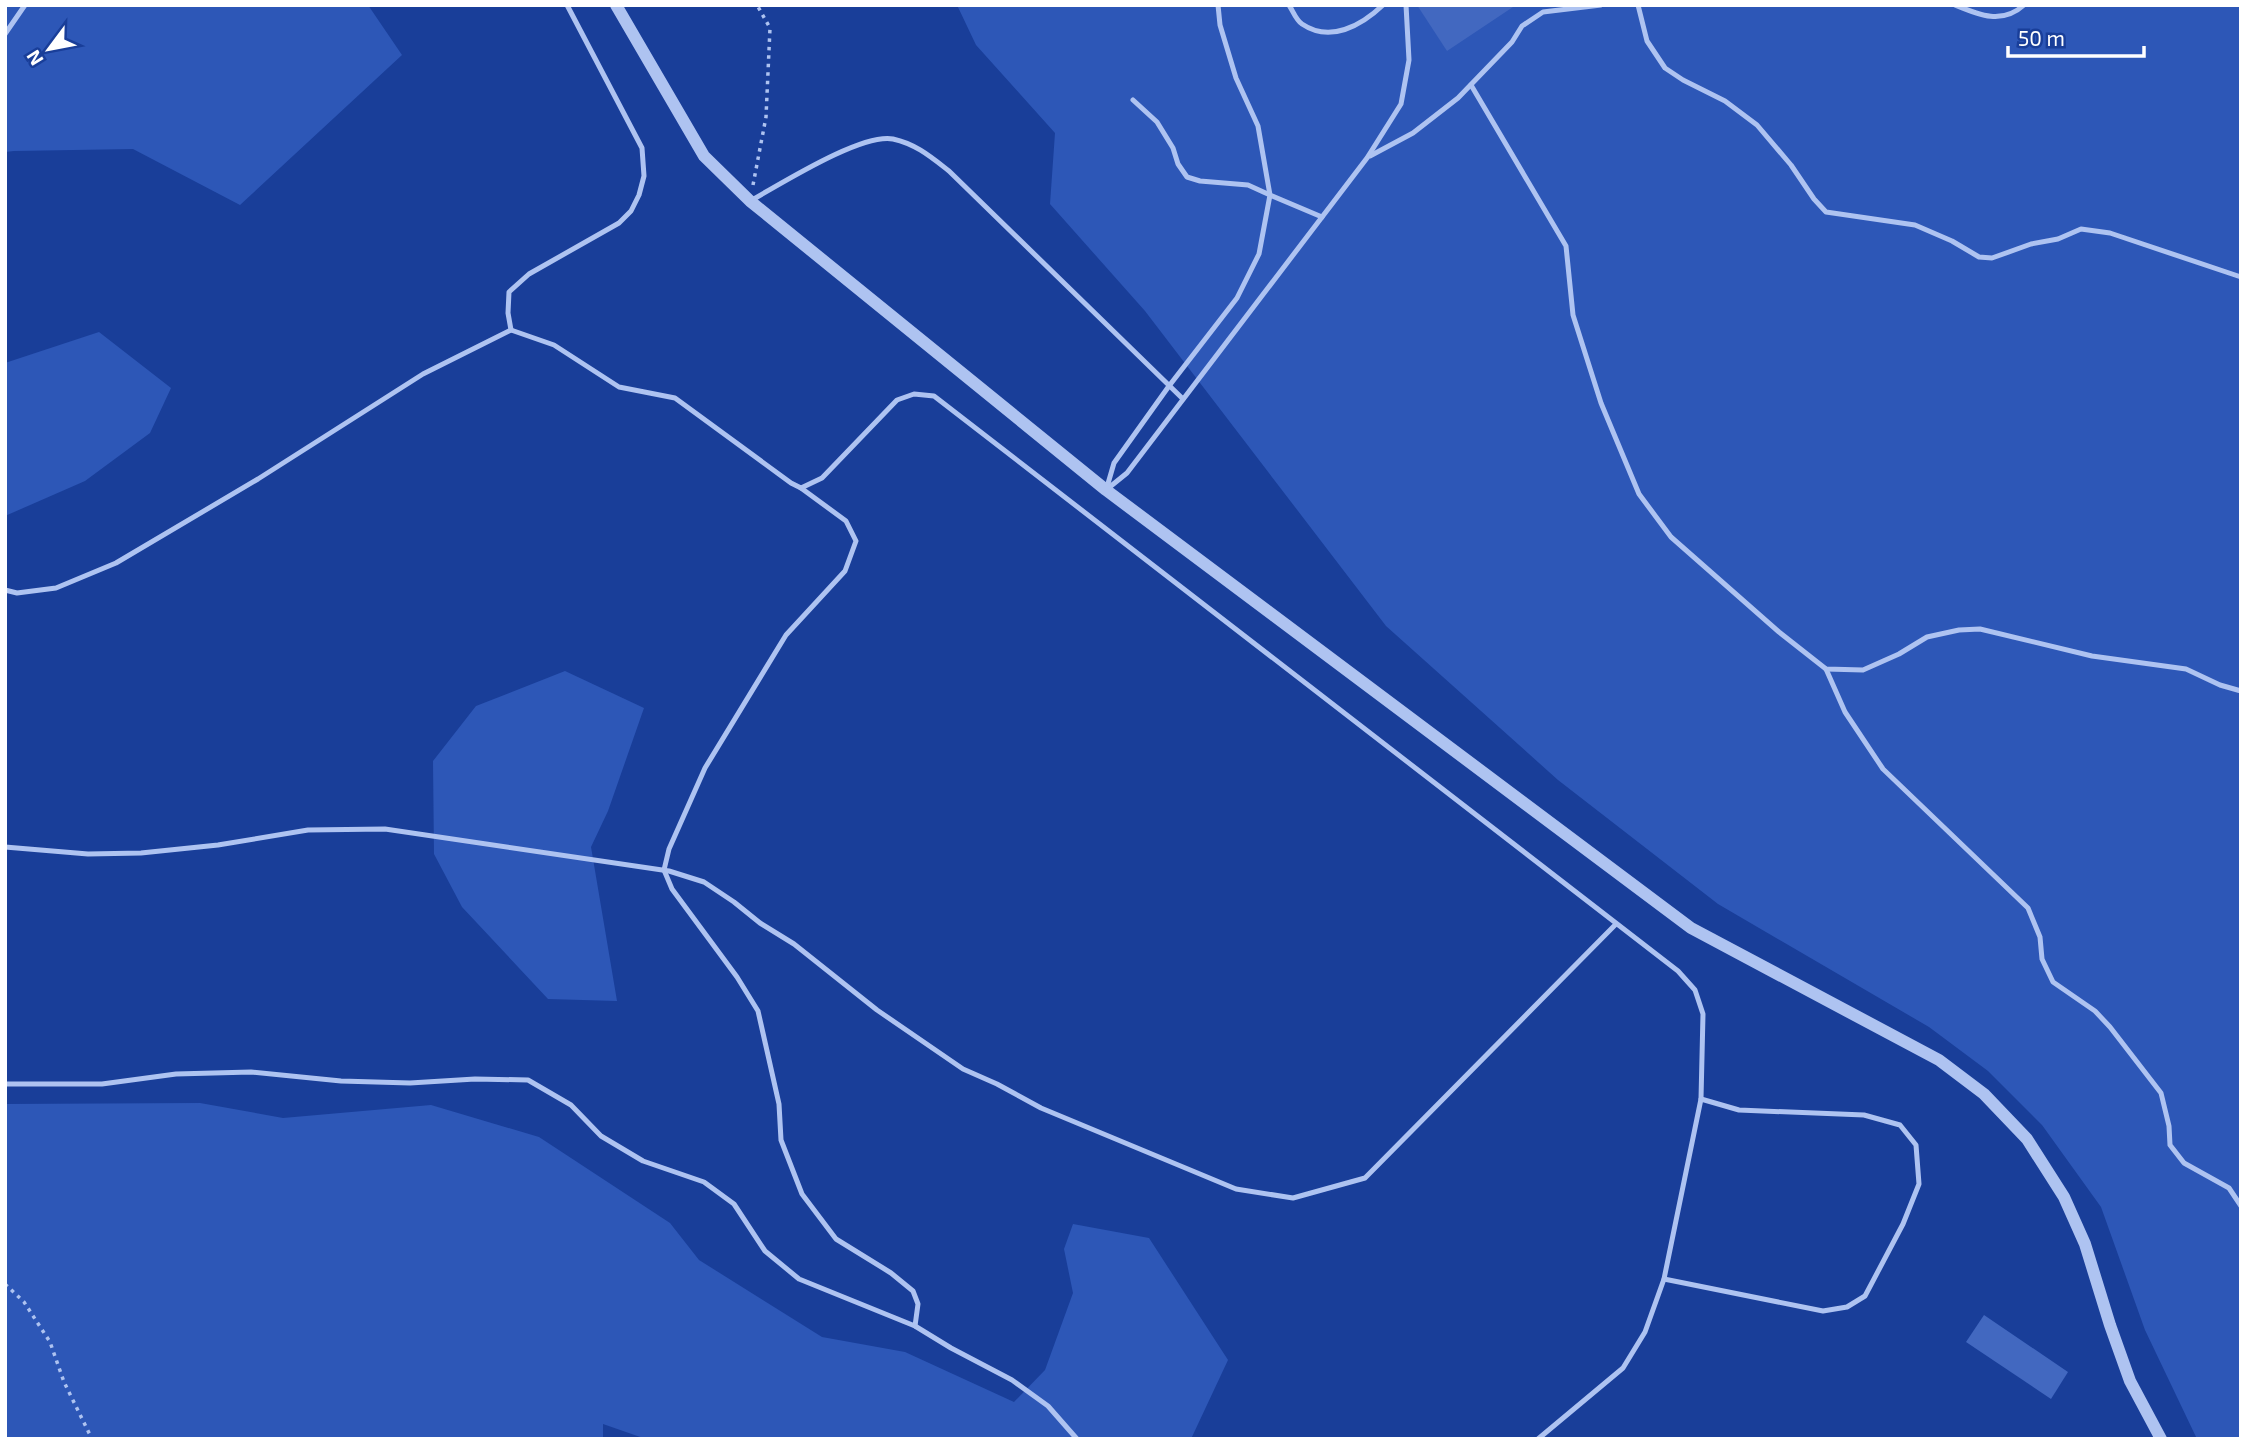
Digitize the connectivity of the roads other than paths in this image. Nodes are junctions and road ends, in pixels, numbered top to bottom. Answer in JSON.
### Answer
{"nodes":[{"id":1,"x":25,"y":5,"type":"edge"},
{"id":2,"x":567,"y":5,"type":"edge"},
{"id":3,"x":616,"y":5,"type":"edge"},
{"id":4,"x":1218,"y":5,"type":"edge"},
{"id":5,"x":1289,"y":5,"type":"edge"},
{"id":6,"x":1383,"y":5,"type":"edge"},
{"id":7,"x":1406,"y":5,"type":"edge"},
{"id":8,"x":1601,"y":5,"type":"edge"},
{"id":9,"x":1638,"y":5,"type":"edge"},
{"id":10,"x":1955,"y":5,"type":"edge"},
{"id":11,"x":2024,"y":5,"type":"edge"},
{"id":12,"x":5,"y":34,"type":"edge"},
{"id":13,"x":1471,"y":85,"type":"junction"},
{"id":14,"x":1133,"y":100,"type":"dead end"},
{"id":15,"x":1367,"y":158,"type":"junction"},
{"id":16,"x":1270,"y":195,"type":"junction"},
{"id":17,"x":750,"y":201,"type":"junction"},
{"id":18,"x":1322,"y":217,"type":"junction"},
{"id":19,"x":2241,"y":277,"type":"edge"},
{"id":20,"x":511,"y":330,"type":"junction"},
{"id":21,"x":1169,"y":386,"type":"junction"},
{"id":22,"x":1183,"y":399,"type":"junction"},
{"id":23,"x":801,"y":488,"type":"junction"},
{"id":24,"x":1106,"y":490,"type":"junction"},
{"id":25,"x":5,"y":590,"type":"edge"},
{"id":26,"x":1826,"y":669,"type":"junction"},
{"id":27,"x":2241,"y":691,"type":"edge"},
{"id":28,"x":5,"y":847,"type":"edge"},
{"id":29,"x":664,"y":870,"type":"junction"},
{"id":30,"x":1616,"y":924,"type":"junction"},
{"id":31,"x":5,"y":1084,"type":"edge"},
{"id":32,"x":1701,"y":1099,"type":"junction"},
{"id":33,"x":2241,"y":1206,"type":"edge"},
{"id":34,"x":1664,"y":1279,"type":"junction"},
{"id":35,"x":915,"y":1326,"type":"junction"},
{"id":36,"x":1077,"y":1439,"type":"edge"},
{"id":37,"x":1538,"y":1439,"type":"edge"},
{"id":38,"x":2161,"y":1439,"type":"edge"}],
"edges":[{"from":1,"to":12,"type":"lane"},
{"from":2,"to":20,"type":"lane"},
{"from":3,"to":17,"type":"street"},
{"from":4,"to":16,"type":"lane"},
{"from":5,"to":6,"type":"lane"},
{"from":7,"to":15,"type":"lane"},
{"from":8,"to":13,"type":"lane"},
{"from":9,"to":19,"type":"lane"},
{"from":10,"to":11,"type":"lane"},
{"from":13,"to":15,"type":"lane"},
{"from":13,"to":26,"type":"lane"},
{"from":14,"to":16,"type":"lane"},
{"from":15,"to":18,"type":"lane"},
{"from":16,"to":18,"type":"lane"},
{"from":16,"to":21,"type":"lane"},
{"from":17,"to":21,"type":"lane"},
{"from":17,"to":24,"type":"street"},
{"from":18,"to":22,"type":"lane"},
{"from":20,"to":23,"type":"lane"},
{"from":20,"to":25,"type":"lane"},
{"from":21,"to":22,"type":"lane"},
{"from":21,"to":24,"type":"lane"},
{"from":22,"to":24,"type":"lane"},
{"from":23,"to":29,"type":"lane"},
{"from":23,"to":30,"type":"lane"},
{"from":24,"to":38,"type":"street"},
{"from":26,"to":27,"type":"lane"},
{"from":26,"to":33,"type":"lane"},
{"from":28,"to":29,"type":"lane"},
{"from":29,"to":30,"type":"lane"},
{"from":29,"to":35,"type":"lane"},
{"from":30,"to":32,"type":"lane"},
{"from":31,"to":35,"type":"lane"},
{"from":32,"to":34,"type":"lane"},
{"from":32,"to":34,"type":"lane"},
{"from":34,"to":37,"type":"lane"},
{"from":35,"to":36,"type":"lane"}]}
